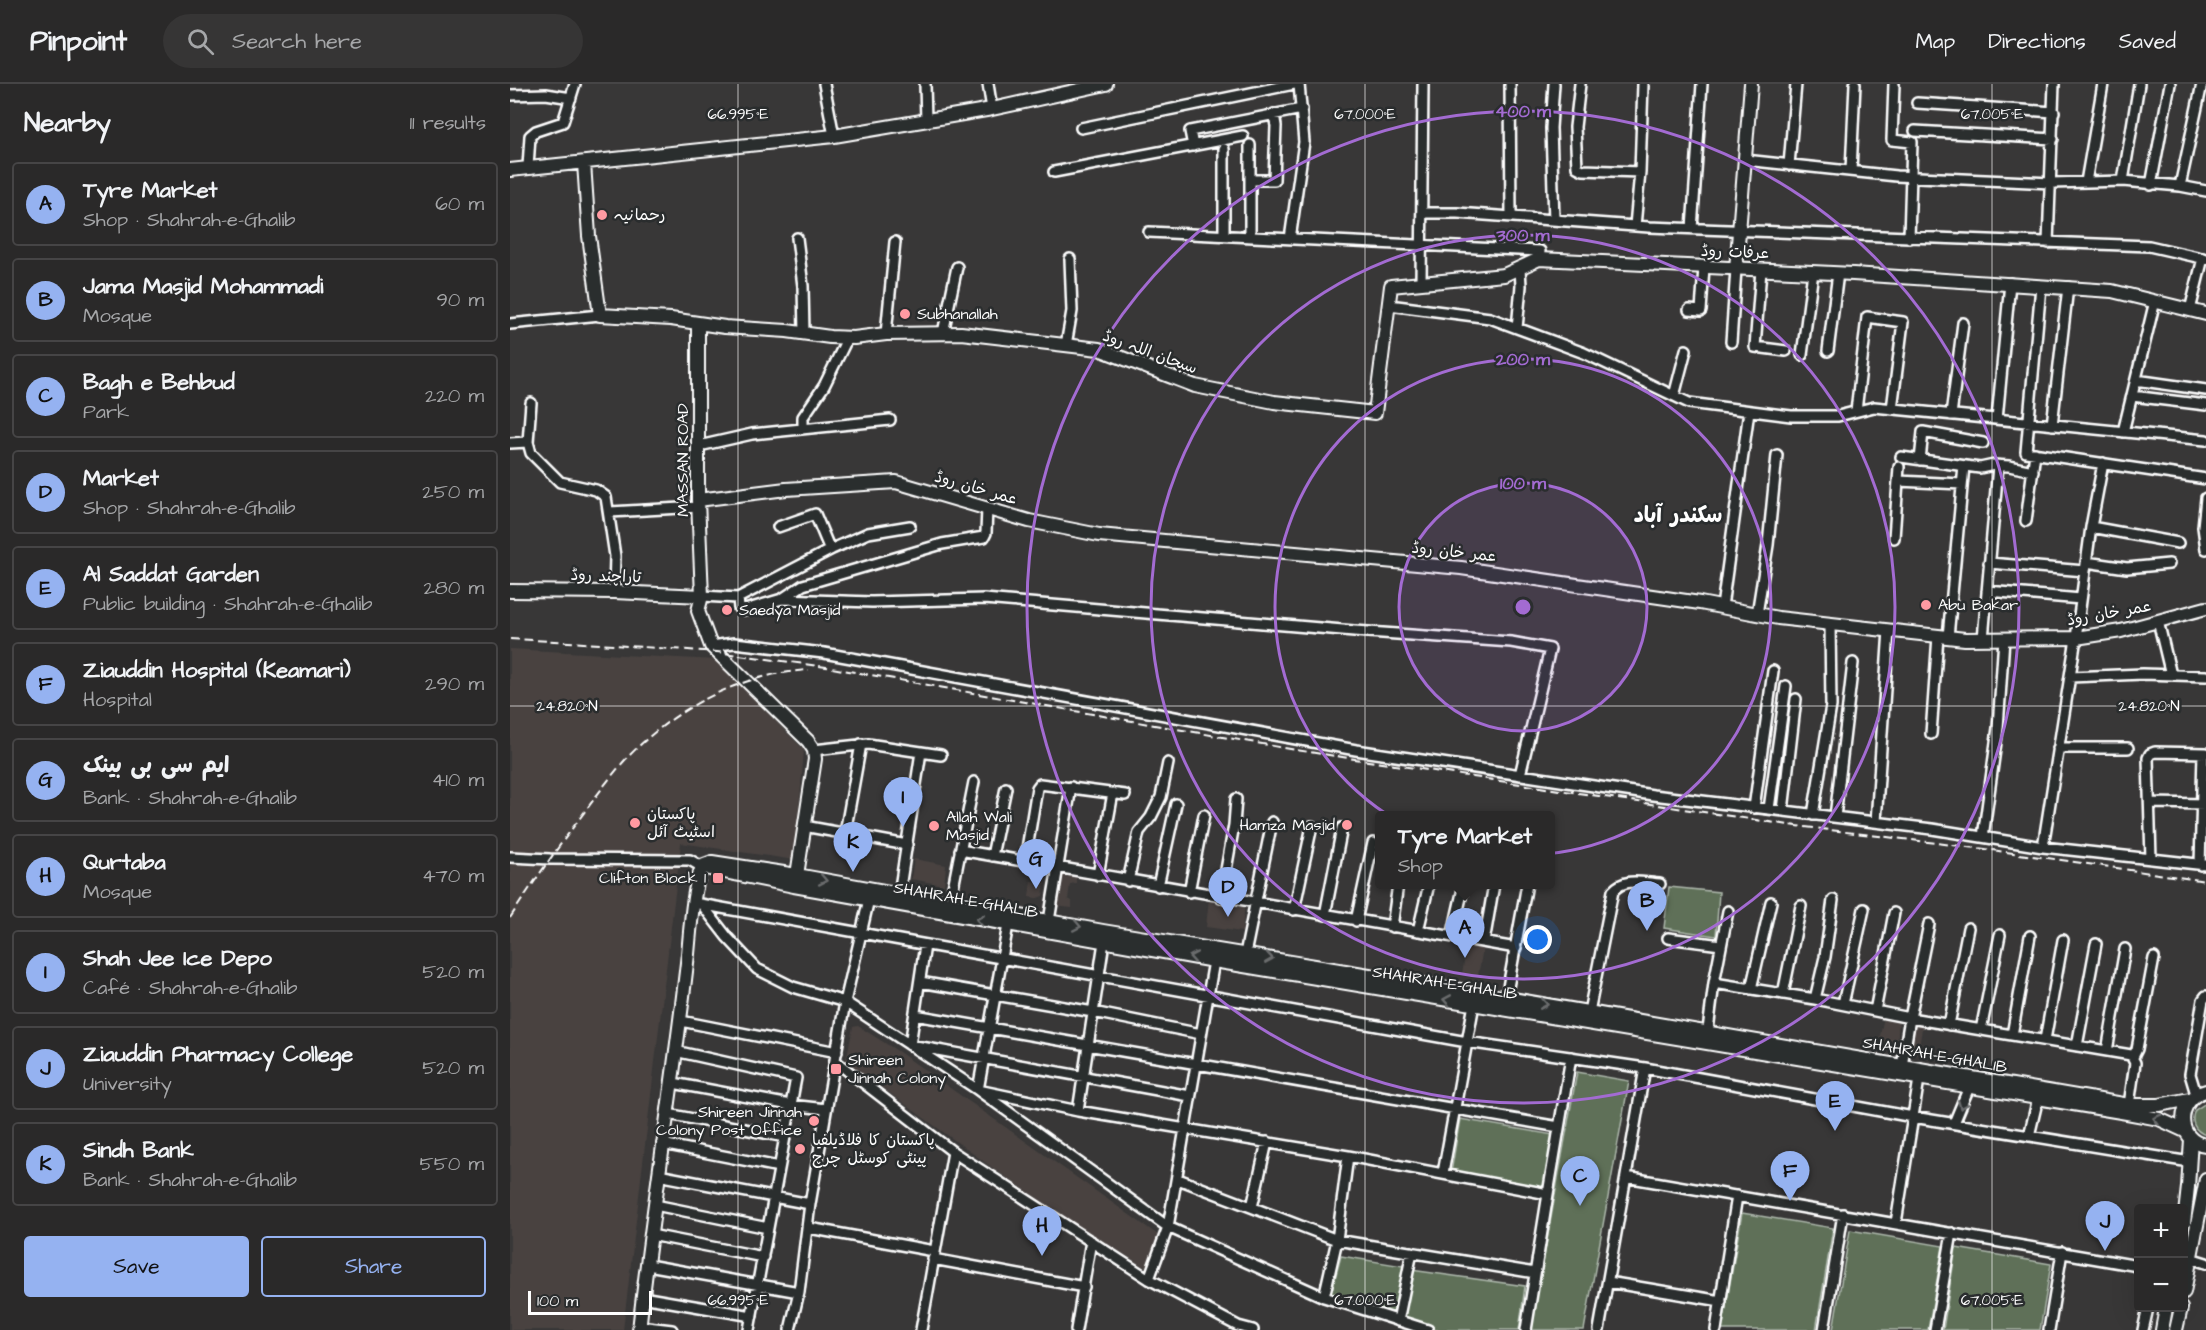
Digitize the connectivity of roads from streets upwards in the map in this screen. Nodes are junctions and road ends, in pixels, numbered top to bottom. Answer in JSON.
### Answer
{"nodes":[{"id":1,"x":575,"y":84,"type":"edge"},
{"id":2,"x":824,"y":84,"type":"edge"},
{"id":3,"x":926,"y":84,"type":"edge"},
{"id":4,"x":988,"y":84,"type":"edge"},
{"id":5,"x":1106,"y":84,"type":"edge"},
{"id":6,"x":1294,"y":84,"type":"edge"},
{"id":7,"x":1299,"y":84,"type":"edge"},
{"id":8,"x":1423,"y":84,"type":"edge"},
{"id":9,"x":1510,"y":84,"type":"edge"},
{"id":10,"x":1554,"y":84,"type":"edge"},
{"id":11,"x":1580,"y":84,"type":"edge"},
{"id":12,"x":1643,"y":84,"type":"edge"},
{"id":13,"x":1702,"y":84,"type":"edge"},
{"id":14,"x":1751,"y":84,"type":"edge"},
{"id":15,"x":1796,"y":84,"type":"edge"},
{"id":16,"x":1855,"y":84,"type":"edge"},
{"id":17,"x":1894,"y":84,"type":"edge"},
{"id":18,"x":2049,"y":84,"type":"edge"},
{"id":19,"x":2054,"y":84,"type":"edge"},
{"id":20,"x":2103,"y":84,"type":"edge"},
{"id":21,"x":2139,"y":84,"type":"edge"},
{"id":22,"x":2170,"y":84,"type":"edge"},
{"id":23,"x":2202,"y":84,"type":"edge"},
{"id":24,"x":510,"y":95,"type":"edge"},
{"id":25,"x":570,"y":98,"type":"junction"},
{"id":26,"x":1917,"y":103,"type":"dead end"},
{"id":27,"x":992,"y":109,"type":"junction"},
{"id":28,"x":1302,"y":109,"type":"junction"},
{"id":29,"x":2054,"y":112,"type":"junction"},
{"id":30,"x":1274,"y":114,"type":"junction"},
{"id":31,"x":926,"y":121,"type":"junction"},
{"id":32,"x":1081,"y":128,"type":"dead end"},
{"id":33,"x":1915,"y":131,"type":"dead end"},
{"id":34,"x":834,"y":136,"type":"junction"},
{"id":35,"x":1243,"y":136,"type":"dead end"},
{"id":36,"x":2053,"y":139,"type":"junction"},
{"id":37,"x":1250,"y":145,"type":"dead end"},
{"id":38,"x":1193,"y":146,"type":"junction"},
{"id":39,"x":1224,"y":149,"type":"dead end"},
{"id":40,"x":1745,"y":160,"type":"junction"},
{"id":41,"x":584,"y":163,"type":"junction"},
{"id":42,"x":1789,"y":165,"type":"junction"},
{"id":43,"x":528,"y":167,"type":"junction"},
{"id":44,"x":510,"y":170,"type":"edge"},
{"id":45,"x":1851,"y":171,"type":"junction"},
{"id":46,"x":1054,"y":172,"type":"dead end"},
{"id":47,"x":1640,"y":172,"type":"junction"},
{"id":48,"x":1910,"y":177,"type":"junction"},
{"id":49,"x":1250,"y":180,"type":"junction"},
{"id":50,"x":2123,"y":181,"type":"junction"},
{"id":51,"x":2086,"y":182,"type":"junction"},
{"id":52,"x":2051,"y":183,"type":"junction"},
{"id":53,"x":2151,"y":185,"type":"junction"},
{"id":54,"x":2180,"y":186,"type":"junction"},
{"id":55,"x":2206,"y":191,"type":"edge"},
{"id":56,"x":1422,"y":213,"type":"junction"},
{"id":57,"x":1511,"y":217,"type":"junction"},
{"id":58,"x":1554,"y":220,"type":"junction"},
{"id":59,"x":1635,"y":226,"type":"junction"},
{"id":60,"x":1692,"y":229,"type":"junction"},
{"id":61,"x":1739,"y":231,"type":"junction"},
{"id":62,"x":1149,"y":232,"type":"dead end"},
{"id":63,"x":1224,"y":235,"type":"junction"},
{"id":64,"x":1250,"y":237,"type":"junction"},
{"id":65,"x":797,"y":238,"type":"dead end"},
{"id":66,"x":1290,"y":238,"type":"junction"},
{"id":67,"x":1909,"y":238,"type":"junction"},
{"id":68,"x":895,"y":242,"type":"dead end"},
{"id":69,"x":2048,"y":243,"type":"junction"},
{"id":70,"x":1421,"y":245,"type":"junction"},
{"id":71,"x":1070,"y":259,"type":"dead end"},
{"id":72,"x":1539,"y":259,"type":"junction"},
{"id":73,"x":2205,"y":259,"type":"edge"},
{"id":74,"x":957,"y":267,"type":"dead end"},
{"id":75,"x":1704,"y":267,"type":"junction"},
{"id":76,"x":1520,"y":268,"type":"junction"},
{"id":77,"x":1736,"y":269,"type":"junction"},
{"id":78,"x":1761,"y":270,"type":"junction"},
{"id":79,"x":1813,"y":272,"type":"junction"},
{"id":80,"x":1838,"y":273,"type":"junction"},
{"id":81,"x":1421,"y":283,"type":"junction"},
{"id":82,"x":2010,"y":283,"type":"junction"},
{"id":83,"x":2041,"y":286,"type":"junction"},
{"id":84,"x":2068,"y":288,"type":"junction"},
{"id":85,"x":2155,"y":301,"type":"junction"},
{"id":86,"x":1389,"y":306,"type":"junction"},
{"id":87,"x":1689,"y":310,"type":"dead end"},
{"id":88,"x":2190,"y":310,"type":"junction"},
{"id":89,"x":2206,"y":314,"type":"edge"},
{"id":90,"x":600,"y":315,"type":"junction"},
{"id":91,"x":1963,"y":322,"type":"dead end"},
{"id":92,"x":698,"y":323,"type":"junction"},
{"id":93,"x":510,"y":324,"type":"edge"},
{"id":94,"x":1517,"y":328,"type":"junction"},
{"id":95,"x":804,"y":333,"type":"junction"},
{"id":96,"x":943,"y":333,"type":"junction"},
{"id":97,"x":886,"y":334,"type":"junction"},
{"id":98,"x":848,"y":337,"type":"junction"},
{"id":99,"x":1731,"y":342,"type":"dead end"},
{"id":100,"x":1066,"y":345,"type":"junction"},
{"id":101,"x":1686,"y":350,"type":"dead end"},
{"id":102,"x":1786,"y":351,"type":"dead end"},
{"id":103,"x":1828,"y":351,"type":"dead end"},
{"id":104,"x":1802,"y":355,"type":"dead end"},
{"id":105,"x":2136,"y":380,"type":"junction"},
{"id":106,"x":2206,"y":390,"type":"edge"},
{"id":107,"x":1674,"y":396,"type":"junction"},
{"id":108,"x":2132,"y":396,"type":"junction"},
{"id":109,"x":531,"y":403,"type":"dead end"},
{"id":110,"x":2206,"y":405,"type":"edge"},
{"id":111,"x":1892,"y":409,"type":"junction"},
{"id":112,"x":1749,"y":411,"type":"junction"},
{"id":113,"x":1856,"y":411,"type":"junction"},
{"id":114,"x":1375,"y":413,"type":"joint"},
{"id":115,"x":1951,"y":415,"type":"junction"},
{"id":116,"x":1997,"y":419,"type":"junction"},
{"id":117,"x":890,"y":420,"type":"dead end"},
{"id":118,"x":2030,"y":422,"type":"junction"},
{"id":119,"x":2052,"y":425,"type":"junction"},
{"id":120,"x":803,"y":429,"type":"junction"},
{"id":121,"x":2123,"y":432,"type":"junction"},
{"id":122,"x":2206,"y":440,"type":"edge"},
{"id":123,"x":510,"y":442,"type":"edge"},
{"id":124,"x":528,"y":442,"type":"junction"},
{"id":125,"x":1983,"y":443,"type":"dead end"},
{"id":126,"x":699,"y":446,"type":"junction"},
{"id":127,"x":2035,"y":453,"type":"junction"},
{"id":128,"x":1777,"y":455,"type":"dead end"},
{"id":129,"x":1920,"y":460,"type":"junction"},
{"id":130,"x":2103,"y":463,"type":"junction"},
{"id":131,"x":1964,"y":466,"type":"junction"},
{"id":132,"x":1998,"y":466,"type":"junction"},
{"id":133,"x":2033,"y":471,"type":"junction"},
{"id":134,"x":2206,"y":479,"type":"edge"},
{"id":135,"x":1898,"y":481,"type":"junction"},
{"id":136,"x":1962,"y":484,"type":"junction"},
{"id":137,"x":2206,"y":498,"type":"edge"},
{"id":138,"x":699,"y":503,"type":"junction"},
{"id":139,"x":987,"y":509,"type":"junction"},
{"id":140,"x":610,"y":512,"type":"junction"},
{"id":141,"x":2026,"y":521,"type":"dead end"},
{"id":142,"x":910,"y":526,"type":"dead end"},
{"id":143,"x":778,"y":527,"type":"dead end"},
{"id":144,"x":2091,"y":527,"type":"junction"},
{"id":145,"x":1894,"y":538,"type":"dead end"},
{"id":146,"x":2178,"y":543,"type":"dead end"},
{"id":147,"x":2206,"y":549,"type":"edge"},
{"id":148,"x":830,"y":550,"type":"junction"},
{"id":149,"x":1989,"y":563,"type":"junction"},
{"id":150,"x":2169,"y":564,"type":"dead end"},
{"id":151,"x":2086,"y":567,"type":"junction"},
{"id":152,"x":510,"y":591,"type":"edge"},
{"id":153,"x":1987,"y":591,"type":"junction"},
{"id":154,"x":614,"y":592,"type":"junction"},
{"id":155,"x":702,"y":596,"type":"junction"},
{"id":156,"x":738,"y":598,"type":"junction"},
{"id":157,"x":782,"y":599,"type":"junction"},
{"id":158,"x":2082,"y":599,"type":"junction"},
{"id":159,"x":1722,"y":607,"type":"junction"},
{"id":160,"x":2206,"y":608,"type":"edge"},
{"id":161,"x":1756,"y":614,"type":"junction"},
{"id":162,"x":2158,"y":621,"type":"junction"},
{"id":163,"x":1830,"y":624,"type":"junction"},
{"id":164,"x":1889,"y":630,"type":"junction"},
{"id":165,"x":1943,"y":636,"type":"junction"},
{"id":166,"x":2004,"y":638,"type":"junction"},
{"id":167,"x":2076,"y":638,"type":"junction"},
{"id":168,"x":1983,"y":639,"type":"junction"},
{"id":169,"x":711,"y":646,"type":"junction"},
{"id":170,"x":1853,"y":663,"type":"dead end"},
{"id":171,"x":1773,"y":671,"type":"dead end"},
{"id":172,"x":2171,"y":675,"type":"junction"},
{"id":173,"x":2206,"y":676,"type":"edge"},
{"id":174,"x":2070,"y":677,"type":"junction"},
{"id":175,"x":1786,"y":686,"type":"dead end"},
{"id":176,"x":1796,"y":699,"type":"dead end"},
{"id":177,"x":1932,"y":734,"type":"dead end"},
{"id":178,"x":861,"y":744,"type":"junction"},
{"id":179,"x":2058,"y":748,"type":"junction"},
{"id":180,"x":2128,"y":748,"type":"dead end"},
{"id":181,"x":814,"y":750,"type":"junction"},
{"id":182,"x":921,"y":752,"type":"junction"},
{"id":183,"x":2204,"y":753,"type":"edge"},
{"id":184,"x":941,"y":755,"type":"dead end"},
{"id":185,"x":1168,"y":763,"type":"dead end"},
{"id":186,"x":1520,"y":776,"type":"junction"},
{"id":187,"x":975,"y":782,"type":"dead end"},
{"id":188,"x":1071,"y":787,"type":"junction"},
{"id":189,"x":1006,"y":788,"type":"dead end"},
{"id":190,"x":1113,"y":793,"type":"junction"},
{"id":191,"x":1125,"y":795,"type":"dead end"},
{"id":192,"x":1236,"y":799,"type":"dead end"},
{"id":193,"x":2150,"y":803,"type":"junction"},
{"id":194,"x":1176,"y":804,"type":"dead end"},
{"id":195,"x":2204,"y":804,"type":"edge"},
{"id":196,"x":1754,"y":808,"type":"junction"},
{"id":197,"x":1769,"y":809,"type":"junction"},
{"id":198,"x":1783,"y":811,"type":"junction"},
{"id":199,"x":1204,"y":815,"type":"dead end"},
{"id":200,"x":1814,"y":815,"type":"junction"},
{"id":201,"x":1835,"y":817,"type":"junction"},
{"id":202,"x":1272,"y":822,"type":"dead end"},
{"id":203,"x":1876,"y":822,"type":"junction"},
{"id":204,"x":804,"y":826,"type":"junction"},
{"id":205,"x":1312,"y":826,"type":"dead end"},
{"id":206,"x":1342,"y":828,"type":"dead end"},
{"id":207,"x":845,"y":833,"type":"junction"},
{"id":208,"x":1983,"y":837,"type":"junction"},
{"id":209,"x":1373,"y":843,"type":"dead end"},
{"id":210,"x":907,"y":845,"type":"junction"},
{"id":211,"x":2043,"y":847,"type":"junction"},
{"id":212,"x":960,"y":850,"type":"junction"},
{"id":213,"x":992,"y":856,"type":"junction"},
{"id":214,"x":510,"y":857,"type":"edge"},
{"id":215,"x":2151,"y":859,"type":"junction"},
{"id":216,"x":1025,"y":861,"type":"junction"},
{"id":217,"x":2203,"y":865,"type":"edge"},
{"id":218,"x":703,"y":866,"type":"junction"},
{"id":219,"x":1058,"y":867,"type":"junction"},
{"id":220,"x":797,"y":875,"type":"junction"},
{"id":221,"x":1098,"y":875,"type":"junction"},
{"id":222,"x":1128,"y":881,"type":"junction"},
{"id":223,"x":1660,"y":884,"type":"dead end"},
{"id":224,"x":1158,"y":886,"type":"junction"},
{"id":225,"x":1397,"y":889,"type":"edge"},
{"id":226,"x":1428,"y":889,"type":"edge"},
{"id":227,"x":1463,"y":889,"type":"edge"},
{"id":228,"x":1493,"y":889,"type":"edge"},
{"id":229,"x":1526,"y":889,"type":"edge"},
{"id":230,"x":1189,"y":892,"type":"junction"},
{"id":231,"x":899,"y":894,"type":"junction"},
{"id":232,"x":1221,"y":897,"type":"junction"},
{"id":233,"x":869,"y":899,"type":"junction"},
{"id":234,"x":1833,"y":900,"type":"dead end"},
{"id":235,"x":1771,"y":902,"type":"dead end"},
{"id":236,"x":950,"y":903,"type":"junction"},
{"id":237,"x":1256,"y":904,"type":"junction"},
{"id":238,"x":699,"y":905,"type":"junction"},
{"id":239,"x":1801,"y":906,"type":"dead end"},
{"id":240,"x":1864,"y":909,"type":"dead end"},
{"id":241,"x":1294,"y":910,"type":"junction"},
{"id":242,"x":1728,"y":910,"type":"dead end"},
{"id":243,"x":1894,"y":913,"type":"dead end"},
{"id":244,"x":1325,"y":915,"type":"junction"},
{"id":245,"x":1049,"y":921,"type":"junction"},
{"id":246,"x":1356,"y":921,"type":"junction"},
{"id":247,"x":1929,"y":924,"type":"dead end"},
{"id":248,"x":1008,"y":925,"type":"junction"},
{"id":249,"x":1392,"y":927,"type":"junction"},
{"id":250,"x":1968,"y":928,"type":"dead end"},
{"id":251,"x":1419,"y":931,"type":"junction"},
{"id":252,"x":861,"y":932,"type":"junction"},
{"id":253,"x":2000,"y":935,"type":"dead end"},
{"id":254,"x":2030,"y":936,"type":"dead end"},
{"id":255,"x":1452,"y":937,"type":"junction"},
{"id":256,"x":1668,"y":938,"type":"dead end"},
{"id":257,"x":2062,"y":940,"type":"dead end"},
{"id":258,"x":1104,"y":942,"type":"junction"},
{"id":259,"x":1484,"y":942,"type":"junction"},
{"id":260,"x":2096,"y":944,"type":"dead end"},
{"id":261,"x":926,"y":945,"type":"junction"},
{"id":262,"x":1721,"y":945,"type":"junction"},
{"id":263,"x":1516,"y":948,"type":"junction"},
{"id":264,"x":2125,"y":949,"type":"dead end"},
{"id":265,"x":1245,"y":954,"type":"junction"},
{"id":266,"x":2154,"y":958,"type":"dead end"},
{"id":267,"x":1002,"y":959,"type":"junction"},
{"id":268,"x":1214,"y":961,"type":"junction"},
{"id":269,"x":1099,"y":976,"type":"junction"},
{"id":270,"x":920,"y":982,"type":"junction"},
{"id":271,"x":1714,"y":983,"type":"junction"},
{"id":272,"x":1751,"y":989,"type":"junction"},
{"id":273,"x":1209,"y":994,"type":"junction"},
{"id":274,"x":1783,"y":994,"type":"junction"},
{"id":275,"x":996,"y":996,"type":"junction"},
{"id":276,"x":2206,"y":996,"type":"edge"},
{"id":277,"x":1506,"y":998,"type":"junction"},
{"id":278,"x":1815,"y":999,"type":"junction"},
{"id":279,"x":845,"y":1002,"type":"junction"},
{"id":280,"x":1474,"y":1004,"type":"junction"},
{"id":281,"x":1844,"y":1004,"type":"junction"},
{"id":282,"x":1875,"y":1011,"type":"junction"},
{"id":283,"x":1093,"y":1012,"type":"junction"},
{"id":284,"x":1589,"y":1012,"type":"junction"},
{"id":285,"x":915,"y":1015,"type":"junction"},
{"id":286,"x":1910,"y":1018,"type":"junction"},
{"id":287,"x":681,"y":1021,"type":"junction"},
{"id":288,"x":1949,"y":1024,"type":"junction"},
{"id":289,"x":990,"y":1028,"type":"junction"},
{"id":290,"x":1981,"y":1030,"type":"junction"},
{"id":291,"x":1201,"y":1034,"type":"junction"},
{"id":292,"x":2012,"y":1035,"type":"junction"},
{"id":293,"x":1707,"y":1038,"type":"junction"},
{"id":294,"x":2045,"y":1040,"type":"junction"},
{"id":295,"x":1467,"y":1042,"type":"junction"},
{"id":296,"x":910,"y":1045,"type":"junction"},
{"id":297,"x":1088,"y":1045,"type":"junction"},
{"id":298,"x":2077,"y":1046,"type":"junction"},
{"id":299,"x":2107,"y":1051,"type":"junction"},
{"id":300,"x":675,"y":1052,"type":"junction"},
{"id":301,"x":836,"y":1056,"type":"junction"},
{"id":302,"x":1571,"y":1057,"type":"junction"},
{"id":303,"x":2133,"y":1057,"type":"junction"},
{"id":304,"x":984,"y":1058,"type":"junction"},
{"id":305,"x":1196,"y":1065,"type":"junction"},
{"id":306,"x":1645,"y":1068,"type":"junction"},
{"id":307,"x":1901,"y":1071,"type":"junction"},
{"id":308,"x":1083,"y":1076,"type":"junction"},
{"id":309,"x":1919,"y":1079,"type":"junction"},
{"id":310,"x":673,"y":1083,"type":"junction"},
{"id":311,"x":1969,"y":1087,"type":"junction"},
{"id":312,"x":978,"y":1090,"type":"junction"},
{"id":313,"x":2197,"y":1095,"type":"edge"},
{"id":314,"x":1191,"y":1096,"type":"junction"},
{"id":315,"x":2038,"y":1098,"type":"junction"},
{"id":316,"x":790,"y":1106,"type":"junction"},
{"id":317,"x":1454,"y":1108,"type":"junction"},
{"id":318,"x":2131,"y":1108,"type":"junction"},
{"id":319,"x":826,"y":1109,"type":"junction"},
{"id":320,"x":1078,"y":1111,"type":"junction"},
{"id":321,"x":668,"y":1114,"type":"junction"},
{"id":322,"x":1913,"y":1117,"type":"junction"},
{"id":323,"x":1954,"y":1124,"type":"junction"},
{"id":324,"x":1559,"y":1127,"type":"junction"},
{"id":325,"x":1185,"y":1129,"type":"junction"},
{"id":326,"x":2188,"y":1135,"type":"junction"},
{"id":327,"x":2029,"y":1136,"type":"junction"},
{"id":328,"x":785,"y":1137,"type":"junction"},
{"id":329,"x":1267,"y":1142,"type":"junction"},
{"id":330,"x":662,"y":1144,"type":"junction"},
{"id":331,"x":2206,"y":1145,"type":"edge"},
{"id":332,"x":953,"y":1152,"type":"junction"},
{"id":333,"x":1348,"y":1156,"type":"junction"},
{"id":334,"x":2190,"y":1162,"type":"junction"},
{"id":335,"x":779,"y":1167,"type":"junction"},
{"id":336,"x":1443,"y":1173,"type":"junction"},
{"id":337,"x":658,"y":1175,"type":"junction"},
{"id":338,"x":1626,"y":1177,"type":"junction"},
{"id":339,"x":1178,"y":1179,"type":"junction"},
{"id":340,"x":2206,"y":1179,"type":"edge"},
{"id":341,"x":1548,"y":1194,"type":"junction"},
{"id":342,"x":1737,"y":1196,"type":"junction"},
{"id":343,"x":774,"y":1199,"type":"junction"},
{"id":344,"x":810,"y":1204,"type":"junction"},
{"id":345,"x":2186,"y":1204,"type":"edge"},
{"id":346,"x":655,"y":1205,"type":"junction"},
{"id":347,"x":1252,"y":1207,"type":"junction"},
{"id":348,"x":1843,"y":1214,"type":"junction"},
{"id":349,"x":1896,"y":1223,"type":"junction"},
{"id":350,"x":1168,"y":1227,"type":"junction"},
{"id":351,"x":768,"y":1228,"type":"junction"},
{"id":352,"x":809,"y":1228,"type":"junction"},
{"id":353,"x":1952,"y":1233,"type":"junction"},
{"id":354,"x":651,"y":1235,"type":"junction"},
{"id":355,"x":1337,"y":1240,"type":"junction"},
{"id":356,"x":1091,"y":1241,"type":"junction"},
{"id":357,"x":1412,"y":1252,"type":"junction"},
{"id":358,"x":2062,"y":1252,"type":"junction"},
{"id":359,"x":933,"y":1255,"type":"junction"},
{"id":360,"x":763,"y":1257,"type":"junction"},
{"id":361,"x":2190,"y":1258,"type":"junction"},
{"id":362,"x":2206,"y":1263,"type":"edge"},
{"id":363,"x":648,"y":1265,"type":"junction"},
{"id":364,"x":2134,"y":1265,"type":"edge"},
{"id":365,"x":2188,"y":1269,"type":"edge"},
{"id":366,"x":1535,"y":1273,"type":"junction"},
{"id":367,"x":1149,"y":1279,"type":"junction"},
{"id":368,"x":1608,"y":1282,"type":"junction"},
{"id":369,"x":758,"y":1285,"type":"junction"},
{"id":370,"x":1084,"y":1287,"type":"junction"},
{"id":371,"x":799,"y":1292,"type":"junction"},
{"id":372,"x":642,"y":1297,"type":"junction"},
{"id":373,"x":1324,"y":1297,"type":"junction"},
{"id":374,"x":1721,"y":1301,"type":"junction"},
{"id":375,"x":2147,"y":1312,"type":"edge"},
{"id":376,"x":2165,"y":1312,"type":"edge"},
{"id":377,"x":2180,"y":1312,"type":"edge"},
{"id":378,"x":752,"y":1316,"type":"junction"},
{"id":379,"x":1398,"y":1320,"type":"junction"},
{"id":380,"x":639,"y":1328,"type":"edge"},
{"id":381,"x":672,"y":1330,"type":"edge"},
{"id":382,"x":749,"y":1330,"type":"edge"},
{"id":383,"x":790,"y":1330,"type":"edge"},
{"id":384,"x":921,"y":1330,"type":"edge"},
{"id":385,"x":1076,"y":1330,"type":"edge"},
{"id":386,"x":1253,"y":1330,"type":"edge"},
{"id":387,"x":1428,"y":1330,"type":"edge"},
{"id":388,"x":1526,"y":1330,"type":"edge"},
{"id":389,"x":1599,"y":1330,"type":"edge"},
{"id":390,"x":1716,"y":1330,"type":"edge"},
{"id":391,"x":1824,"y":1330,"type":"edge"},
{"id":392,"x":1935,"y":1330,"type":"edge"},
{"id":393,"x":2049,"y":1330,"type":"edge"},
{"id":394,"x":2143,"y":1330,"type":"edge"},
{"id":395,"x":2162,"y":1330,"type":"edge"},
{"id":396,"x":2176,"y":1330,"type":"edge"}],
"edges":[{"from":1,"to":25,"type":"street"},
{"from":2,"to":34,"type":"street"},
{"from":3,"to":31,"type":"street"},
{"from":4,"to":27,"type":"street"},
{"from":5,"to":27,"type":"street"},
{"from":6,"to":32,"type":"street"},
{"from":7,"to":28,"type":"street"},
{"from":8,"to":56,"type":"street"},
{"from":9,"to":57,"type":"street"},
{"from":10,"to":58,"type":"street"},
{"from":11,"to":47,"type":"street"},
{"from":12,"to":47,"type":"street"},
{"from":13,"to":60,"type":"street"},
{"from":14,"to":40,"type":"street"},
{"from":15,"to":42,"type":"street"},
{"from":16,"to":45,"type":"street"},
{"from":17,"to":48,"type":"street"},
{"from":18,"to":19,"type":"street"},
{"from":19,"to":29,"type":"street"},
{"from":20,"to":51,"type":"street"},
{"from":21,"to":50,"type":"street"},
{"from":22,"to":53,"type":"street"},
{"from":23,"to":54,"type":"street"},
{"from":24,"to":25,"type":"street"},
{"from":25,"to":43,"type":"street"},
{"from":26,"to":29,"type":"street"},
{"from":27,"to":31,"type":"street"},
{"from":28,"to":30,"type":"street"},
{"from":28,"to":66,"type":"street"},
{"from":29,"to":36,"type":"street"},
{"from":30,"to":38,"type":"street"},
{"from":30,"to":49,"type":"street"},
{"from":31,"to":34,"type":"street"},
{"from":33,"to":36,"type":"street"},
{"from":34,"to":41,"type":"street"},
{"from":35,"to":38,"type":"street"},
{"from":36,"to":52,"type":"street"},
{"from":37,"to":49,"type":"street"},
{"from":38,"to":46,"type":"street"},
{"from":39,"to":63,"type":"street"},
{"from":40,"to":42,"type":"street"},
{"from":40,"to":61,"type":"street"},
{"from":41,"to":43,"type":"street"},
{"from":41,"to":90,"type":"street"},
{"from":42,"to":45,"type":"street"},
{"from":43,"to":44,"type":"street"},
{"from":45,"to":48,"type":"street"},
{"from":47,"to":59,"type":"street"},
{"from":48,"to":52,"type":"street"},
{"from":48,"to":67,"type":"street"},
{"from":49,"to":64,"type":"street"},
{"from":50,"to":51,"type":"street"},
{"from":50,"to":53,"type":"street"},
{"from":51,"to":52,"type":"street"},
{"from":52,"to":69,"type":"street"},
{"from":53,"to":54,"type":"street"},
{"from":54,"to":55,"type":"street"},
{"from":56,"to":57,"type":"street"},
{"from":56,"to":70,"type":"street"},
{"from":57,"to":58,"type":"street"},
{"from":58,"to":59,"type":"street"},
{"from":59,"to":60,"type":"street"},
{"from":60,"to":61,"type":"street"},
{"from":61,"to":67,"type":"street"},
{"from":61,"to":77,"type":"street"},
{"from":62,"to":63,"type":"street"},
{"from":63,"to":64,"type":"street"},
{"from":64,"to":66,"type":"street"},
{"from":65,"to":95,"type":"street"},
{"from":66,"to":70,"type":"street"},
{"from":67,"to":69,"type":"street"},
{"from":68,"to":97,"type":"street"},
{"from":69,"to":73,"type":"street"},
{"from":70,"to":72,"type":"street"},
{"from":70,"to":81,"type":"street"},
{"from":71,"to":100,"type":"street"},
{"from":72,"to":75,"type":"street","name":"عرفات روڈ"},
{"from":72,"to":76,"type":"street","name":"عرفات روڈ"},
{"from":73,"to":88,"type":"street"},
{"from":74,"to":96,"type":"street"},
{"from":75,"to":77,"type":"street","name":"عرفات روڈ"},
{"from":75,"to":87,"type":"street"},
{"from":76,"to":81,"type":"street","name":"عرفات روڈ"},
{"from":76,"to":94,"type":"street"},
{"from":77,"to":78,"type":"street","name":"عرفات روڈ"},
{"from":77,"to":99,"type":"street"},
{"from":78,"to":79,"type":"street","name":"عرفات روڈ"},
{"from":78,"to":102,"type":"street"},
{"from":79,"to":80,"type":"street","name":"عرفات روڈ"},
{"from":79,"to":104,"type":"street"},
{"from":80,"to":82,"type":"street","name":"عرفات روڈ"},
{"from":80,"to":103,"type":"street"},
{"from":81,"to":86,"type":"street","name":"عرفات روڈ"},
{"from":82,"to":83,"type":"street","name":"عرفات روڈ"},
{"from":82,"to":116,"type":"street"},
{"from":83,"to":84,"type":"street","name":"عرفات روڈ"},
{"from":83,"to":118,"type":"street"},
{"from":84,"to":85,"type":"street","name":"عرفات روڈ"},
{"from":84,"to":119,"type":"street"},
{"from":85,"to":88,"type":"street","name":"عرفات روڈ"},
{"from":85,"to":105,"type":"street"},
{"from":86,"to":94,"type":"street"},
{"from":86,"to":114,"type":"street","name":"عرفات روڈ"},
{"from":88,"to":89,"type":"street","name":"عرفات روڈ"},
{"from":90,"to":92,"type":"street","name":"سبحان اللہ روڈ"},
{"from":90,"to":93,"type":"street"},
{"from":91,"to":115,"type":"street"},
{"from":92,"to":95,"type":"street","name":"سبحان اللہ روڈ"},
{"from":92,"to":126,"type":"street","name":"MASSAN ROAD"},
{"from":94,"to":107,"type":"street"},
{"from":95,"to":98,"type":"street","name":"سبحان اللہ روڈ"},
{"from":96,"to":97,"type":"street","name":"سبحان اللہ روڈ"},
{"from":96,"to":100,"type":"street","name":"سبحان اللہ روڈ"},
{"from":97,"to":98,"type":"street","name":"سبحان اللہ روڈ"},
{"from":98,"to":120,"type":"street"},
{"from":100,"to":114,"type":"street","name":"سبحان اللہ روڈ"},
{"from":101,"to":107,"type":"street"},
{"from":105,"to":106,"type":"street"},
{"from":105,"to":108,"type":"street"},
{"from":107,"to":112,"type":"street"},
{"from":108,"to":110,"type":"street"},
{"from":108,"to":121,"type":"street"},
{"from":109,"to":124,"type":"street"},
{"from":111,"to":113,"type":"street"},
{"from":111,"to":113,"type":"street"},
{"from":111,"to":115,"type":"street"},
{"from":112,"to":113,"type":"street"},
{"from":112,"to":159,"type":"street"},
{"from":115,"to":116,"type":"street"},
{"from":116,"to":118,"type":"street"},
{"from":117,"to":120,"type":"street"},
{"from":118,"to":119,"type":"street"},
{"from":118,"to":127,"type":"street"},
{"from":119,"to":121,"type":"street"},
{"from":120,"to":126,"type":"street"},
{"from":121,"to":122,"type":"street"},
{"from":123,"to":124,"type":"street"},
{"from":124,"to":140,"type":"street"},
{"from":125,"to":129,"type":"street"},
{"from":126,"to":138,"type":"street","name":"MASSAN ROAD"},
{"from":127,"to":130,"type":"street"},
{"from":127,"to":133,"type":"street"},
{"from":128,"to":161,"type":"street"},
{"from":129,"to":131,"type":"street"},
{"from":129,"to":135,"type":"street"},
{"from":130,"to":134,"type":"street"},
{"from":130,"to":144,"type":"street"},
{"from":131,"to":132,"type":"street"},
{"from":131,"to":136,"type":"street"},
{"from":132,"to":133,"type":"street"},
{"from":132,"to":149,"type":"street"},
{"from":133,"to":141,"type":"street"},
{"from":135,"to":136,"type":"street"},
{"from":135,"to":145,"type":"street"},
{"from":136,"to":165,"type":"street"},
{"from":137,"to":147,"type":"street"},
{"from":138,"to":139,"type":"street","name":"عمر خان روڈ"},
{"from":138,"to":140,"type":"street"},
{"from":138,"to":155,"type":"street","name":"MASSAN ROAD"},
{"from":139,"to":157,"type":"street"},
{"from":139,"to":159,"type":"street","name":"عمر خان روڈ"},
{"from":140,"to":154,"type":"street"},
{"from":142,"to":148,"type":"street"},
{"from":143,"to":148,"type":"street"},
{"from":144,"to":146,"type":"street"},
{"from":144,"to":151,"type":"street"},
{"from":148,"to":156,"type":"street"},
{"from":149,"to":151,"type":"street"},
{"from":149,"to":153,"type":"street"},
{"from":150,"to":151,"type":"street"},
{"from":151,"to":158,"type":"street"},
{"from":152,"to":154,"type":"street","name":"تاراچند روڈ"},
{"from":153,"to":158,"type":"street"},
{"from":153,"to":168,"type":"street"},
{"from":154,"to":155,"type":"street","name":"تاراچند روڈ"},
{"from":155,"to":156,"type":"street"},
{"from":155,"to":169,"type":"street","name":"MASSAN ROAD"},
{"from":156,"to":157,"type":"street"},
{"from":157,"to":186,"type":"street"},
{"from":158,"to":167,"type":"street"},
{"from":159,"to":161,"type":"street","name":"عمر خان روڈ"},
{"from":160,"to":162,"type":"street","name":"عمر خان روڈ"},
{"from":161,"to":163,"type":"street","name":"عمر خان روڈ"},
{"from":162,"to":167,"type":"street","name":"عمر خان روڈ"},
{"from":162,"to":172,"type":"street"},
{"from":163,"to":164,"type":"street","name":"عمر خان روڈ"},
{"from":163,"to":200,"type":"street"},
{"from":164,"to":165,"type":"street","name":"عمر خان روڈ"},
{"from":164,"to":203,"type":"street"},
{"from":165,"to":168,"type":"street","name":"عمر خان روڈ"},
{"from":165,"to":177,"type":"street"},
{"from":166,"to":167,"type":"street","name":"عمر خان روڈ"},
{"from":166,"to":168,"type":"street","name":"عمر خان روڈ"},
{"from":166,"to":208,"type":"street"},
{"from":167,"to":174,"type":"street"},
{"from":169,"to":181,"type":"street"},
{"from":169,"to":186,"type":"street"},
{"from":170,"to":201,"type":"street"},
{"from":171,"to":196,"type":"street"},
{"from":172,"to":173,"type":"street"},
{"from":172,"to":174,"type":"street"},
{"from":174,"to":179,"type":"street"},
{"from":175,"to":197,"type":"street"},
{"from":176,"to":198,"type":"street"},
{"from":178,"to":181,"type":"street"},
{"from":178,"to":182,"type":"street"},
{"from":178,"to":207,"type":"street"},
{"from":179,"to":180,"type":"street"},
{"from":179,"to":211,"type":"street"},
{"from":181,"to":204,"type":"street"},
{"from":182,"to":184,"type":"street"},
{"from":182,"to":210,"type":"street"},
{"from":183,"to":193,"type":"street"},
{"from":183,"to":195,"type":"street"},
{"from":185,"to":222,"type":"street"},
{"from":186,"to":196,"type":"street"},
{"from":187,"to":212,"type":"street"},
{"from":188,"to":190,"type":"street"},
{"from":188,"to":216,"type":"street"},
{"from":188,"to":219,"type":"street"},
{"from":189,"to":213,"type":"street"},
{"from":190,"to":191,"type":"street"},
{"from":190,"to":221,"type":"street"},
{"from":192,"to":232,"type":"street"},
{"from":193,"to":195,"type":"street"},
{"from":193,"to":215,"type":"street"},
{"from":194,"to":224,"type":"street"},
{"from":195,"to":217,"type":"street"},
{"from":196,"to":197,"type":"street"},
{"from":197,"to":198,"type":"street"},
{"from":198,"to":200,"type":"street"},
{"from":199,"to":230,"type":"street"},
{"from":200,"to":201,"type":"street"},
{"from":201,"to":203,"type":"street"},
{"from":202,"to":237,"type":"street"},
{"from":203,"to":208,"type":"street"},
{"from":204,"to":207,"type":"street"},
{"from":204,"to":220,"type":"street"},
{"from":205,"to":241,"type":"street"},
{"from":206,"to":244,"type":"street"},
{"from":207,"to":210,"type":"street"},
{"from":208,"to":211,"type":"street"},
{"from":209,"to":246,"type":"street"},
{"from":210,"to":231,"type":"street"},
{"from":211,"to":215,"type":"street"},
{"from":212,"to":213,"type":"street"},
{"from":212,"to":236,"type":"street"},
{"from":213,"to":216,"type":"street"},
{"from":214,"to":218,"type":"street"},
{"from":215,"to":217,"type":"street"},
{"from":216,"to":219,"type":"street"},
{"from":218,"to":220,"type":"street","name":"SHAHRAH-E-GHALIB"},
{"from":218,"to":233,"type":"street","name":"SHAHRAH-E-GHALIB"},
{"from":218,"to":238,"type":"street"},
{"from":219,"to":221,"type":"street"},
{"from":219,"to":245,"type":"street"},
{"from":220,"to":231,"type":"street","name":"SHAHRAH-E-GHALIB","one_way":true},
{"from":221,"to":222,"type":"street"},
{"from":222,"to":224,"type":"street"},
{"from":223,"to":284,"type":"street"},
{"from":224,"to":230,"type":"street"},
{"from":225,"to":249,"type":"street"},
{"from":226,"to":251,"type":"street"},
{"from":227,"to":255,"type":"street"},
{"from":228,"to":259,"type":"street"},
{"from":229,"to":263,"type":"street"},
{"from":230,"to":232,"type":"street"},
{"from":231,"to":236,"type":"street","name":"SHAHRAH-E-GHALIB"},
{"from":232,"to":237,"type":"street"},
{"from":248,"to":233,"type":"street","name":"SHAHRAH-E-GHALIB","one_way":true},
{"from":233,"to":252,"type":"street"},
{"from":234,"to":278,"type":"street"},
{"from":235,"to":272,"type":"street"},
{"from":236,"to":245,"type":"street","name":"SHAHRAH-E-GHALIB"},
{"from":237,"to":241,"type":"street"},
{"from":237,"to":265,"type":"street"},
{"from":238,"to":252,"type":"street"},
{"from":238,"to":279,"type":"street"},
{"from":238,"to":287,"type":"street"},
{"from":239,"to":274,"type":"street"},
{"from":240,"to":281,"type":"street"},
{"from":241,"to":244,"type":"street"},
{"from":242,"to":262,"type":"street"},
{"from":243,"to":282,"type":"street"},
{"from":244,"to":246,"type":"street"},
{"from":245,"to":265,"type":"street","name":"SHAHRAH-E-GHALIB","one_way":true},
{"from":246,"to":249,"type":"street"},
{"from":247,"to":286,"type":"street"},
{"from":248,"to":258,"type":"street","name":"SHAHRAH-E-GHALIB"},
{"from":248,"to":267,"type":"street"},
{"from":249,"to":251,"type":"street"},
{"from":250,"to":288,"type":"street"},
{"from":251,"to":255,"type":"street"},
{"from":252,"to":261,"type":"street"},
{"from":252,"to":279,"type":"street"},
{"from":253,"to":290,"type":"street"},
{"from":254,"to":292,"type":"street"},
{"from":255,"to":259,"type":"street"},
{"from":256,"to":262,"type":"street"},
{"from":257,"to":294,"type":"street"},
{"from":268,"to":258,"type":"street","name":"SHAHRAH-E-GHALIB","one_way":true},
{"from":258,"to":269,"type":"street"},
{"from":259,"to":263,"type":"street"},
{"from":260,"to":298,"type":"street"},
{"from":261,"to":267,"type":"street"},
{"from":261,"to":270,"type":"street"},
{"from":262,"to":271,"type":"street"},
{"from":263,"to":277,"type":"street"},
{"from":264,"to":299,"type":"street"},
{"from":265,"to":277,"type":"street","name":"SHAHRAH-E-GHALIB","one_way":true},
{"from":266,"to":303,"type":"street"},
{"from":267,"to":269,"type":"street"},
{"from":267,"to":275,"type":"street"},
{"from":268,"to":273,"type":"street"},
{"from":280,"to":268,"type":"street","name":"SHAHRAH-E-GHALIB","one_way":true},
{"from":269,"to":273,"type":"street"},
{"from":269,"to":283,"type":"street"},
{"from":270,"to":275,"type":"street"},
{"from":270,"to":285,"type":"street"},
{"from":271,"to":272,"type":"street"},
{"from":271,"to":293,"type":"street"},
{"from":272,"to":274,"type":"street"},
{"from":273,"to":291,"type":"street"},
{"from":273,"to":295,"type":"street"},
{"from":274,"to":278,"type":"street"},
{"from":275,"to":283,"type":"street"},
{"from":275,"to":289,"type":"street"},
{"from":276,"to":313,"type":"street"},
{"from":277,"to":284,"type":"street","name":"SHAHRAH-E-GHALIB","one_way":true},
{"from":278,"to":281,"type":"street"},
{"from":279,"to":296,"type":"street"},
{"from":279,"to":301,"type":"street"},
{"from":280,"to":293,"type":"street","name":"SHAHRAH-E-GHALIB"},
{"from":280,"to":295,"type":"street"},
{"from":281,"to":282,"type":"street"},
{"from":282,"to":286,"type":"street"},
{"from":283,"to":291,"type":"street"},
{"from":283,"to":297,"type":"street"},
{"from":284,"to":293,"type":"street","name":"SHAHRAH-E-GHALIB"},
{"from":285,"to":289,"type":"street"},
{"from":285,"to":296,"type":"street"},
{"from":286,"to":288,"type":"street"},
{"from":286,"to":307,"type":"street"},
{"from":287,"to":300,"type":"street"},
{"from":287,"to":301,"type":"street"},
{"from":288,"to":290,"type":"street"},
{"from":289,"to":297,"type":"street"},
{"from":289,"to":304,"type":"street"},
{"from":290,"to":292,"type":"street"},
{"from":291,"to":305,"type":"street"},
{"from":292,"to":294,"type":"street"},
{"from":293,"to":307,"type":"street","name":"SHAHRAH-E-GHALIB"},
{"from":294,"to":298,"type":"street"},
{"from":295,"to":302,"type":"street"},
{"from":295,"to":317,"type":"street"},
{"from":296,"to":304,"type":"street"},
{"from":296,"to":312,"type":"street"},
{"from":297,"to":305,"type":"street"},
{"from":297,"to":308,"type":"street"},
{"from":298,"to":299,"type":"street"},
{"from":299,"to":303,"type":"street"},
{"from":300,"to":310,"type":"street"},
{"from":300,"to":316,"type":"street"},
{"from":301,"to":319,"type":"street"},
{"from":301,"to":332,"type":"street"},
{"from":302,"to":306,"type":"street"},
{"from":302,"to":324,"type":"street"},
{"from":303,"to":318,"type":"street"},
{"from":304,"to":308,"type":"street"},
{"from":304,"to":312,"type":"street"},
{"from":305,"to":314,"type":"street"},
{"from":305,"to":317,"type":"street"},
{"from":306,"to":322,"type":"street"},
{"from":306,"to":338,"type":"street"},
{"from":307,"to":309,"type":"street","name":"SHAHRAH-E-GHALIB"},
{"from":307,"to":318,"type":"street","name":"SHAHRAH-E-GHALIB"},
{"from":308,"to":314,"type":"street"},
{"from":308,"to":320,"type":"street"},
{"from":309,"to":311,"type":"street","name":"SHAHRAH-E-GHALIB"},
{"from":309,"to":322,"type":"street"},
{"from":310,"to":316,"type":"street"},
{"from":310,"to":321,"type":"street"},
{"from":311,"to":315,"type":"street","name":"SHAHRAH-E-GHALIB"},
{"from":311,"to":323,"type":"street","one_way":true},
{"from":312,"to":320,"type":"street"},
{"from":312,"to":350,"type":"street"},
{"from":313,"to":318,"type":"street"},
{"from":313,"to":326,"type":"street"},
{"from":314,"to":325,"type":"street"},
{"from":315,"to":318,"type":"street","name":"SHAHRAH-E-GHALIB"},
{"from":315,"to":327,"type":"street"},
{"from":316,"to":319,"type":"street"},
{"from":316,"to":328,"type":"street"},
{"from":317,"to":324,"type":"street"},
{"from":317,"to":336,"type":"street"},
{"from":326,"to":318,"type":"street","one_way":true},
{"from":319,"to":344,"type":"street"},
{"from":320,"to":325,"type":"street"},
{"from":321,"to":328,"type":"street"},
{"from":321,"to":330,"type":"street"},
{"from":322,"to":323,"type":"street"},
{"from":322,"to":349,"type":"street"},
{"from":323,"to":327,"type":"street"},
{"from":324,"to":341,"type":"street"},
{"from":325,"to":329,"type":"street"},
{"from":325,"to":339,"type":"street"},
{"from":326,"to":331,"type":"street"},
{"from":326,"to":334,"type":"street"},
{"from":327,"to":334,"type":"street"},
{"from":328,"to":335,"type":"street"},
{"from":329,"to":333,"type":"street"},
{"from":329,"to":347,"type":"street"},
{"from":330,"to":335,"type":"street"},
{"from":330,"to":337,"type":"street"},
{"from":332,"to":356,"type":"street"},
{"from":332,"to":359,"type":"street"},
{"from":333,"to":336,"type":"street"},
{"from":333,"to":355,"type":"street"},
{"from":334,"to":345,"type":"street"},
{"from":335,"to":343,"type":"street"},
{"from":336,"to":341,"type":"street"},
{"from":337,"to":343,"type":"street"},
{"from":337,"to":346,"type":"street"},
{"from":338,"to":342,"type":"street"},
{"from":338,"to":368,"type":"street"},
{"from":339,"to":347,"type":"street"},
{"from":339,"to":350,"type":"street"},
{"from":340,"to":361,"type":"street"},
{"from":341,"to":366,"type":"street"},
{"from":342,"to":348,"type":"street"},
{"from":342,"to":374,"type":"street"},
{"from":343,"to":344,"type":"street"},
{"from":343,"to":351,"type":"street"},
{"from":344,"to":352,"type":"street"},
{"from":346,"to":351,"type":"street"},
{"from":346,"to":354,"type":"street"},
{"from":347,"to":355,"type":"street"},
{"from":348,"to":349,"type":"street"},
{"from":348,"to":391,"type":"street"},
{"from":349,"to":353,"type":"street"},
{"from":350,"to":367,"type":"street"},
{"from":350,"to":373,"type":"street"},
{"from":351,"to":360,"type":"street"},
{"from":352,"to":359,"type":"street"},
{"from":352,"to":371,"type":"street"},
{"from":353,"to":358,"type":"street"},
{"from":353,"to":392,"type":"street"},
{"from":354,"to":360,"type":"street"},
{"from":354,"to":363,"type":"street"},
{"from":355,"to":357,"type":"street"},
{"from":355,"to":373,"type":"street"},
{"from":356,"to":367,"type":"street"},
{"from":356,"to":370,"type":"street"},
{"from":357,"to":366,"type":"street"},
{"from":357,"to":379,"type":"street"},
{"from":358,"to":364,"type":"street"},
{"from":358,"to":393,"type":"street"},
{"from":359,"to":370,"type":"street"},
{"from":359,"to":384,"type":"street"},
{"from":360,"to":369,"type":"street"},
{"from":361,"to":362,"type":"street"},
{"from":361,"to":365,"type":"street"},
{"from":363,"to":369,"type":"street"},
{"from":363,"to":372,"type":"street"},
{"from":366,"to":388,"type":"street"},
{"from":367,"to":386,"type":"street"},
{"from":368,"to":374,"type":"street"},
{"from":368,"to":389,"type":"street"},
{"from":369,"to":371,"type":"street"},
{"from":369,"to":378,"type":"street"},
{"from":370,"to":385,"type":"street"},
{"from":371,"to":383,"type":"street"},
{"from":372,"to":378,"type":"street"},
{"from":372,"to":380,"type":"street"},
{"from":373,"to":379,"type":"street"},
{"from":374,"to":390,"type":"street"},
{"from":375,"to":394,"type":"street"},
{"from":376,"to":395,"type":"street"},
{"from":377,"to":396,"type":"street"},
{"from":378,"to":382,"type":"street"},
{"from":379,"to":387,"type":"street"},
{"from":380,"to":381,"type":"street"}]}
